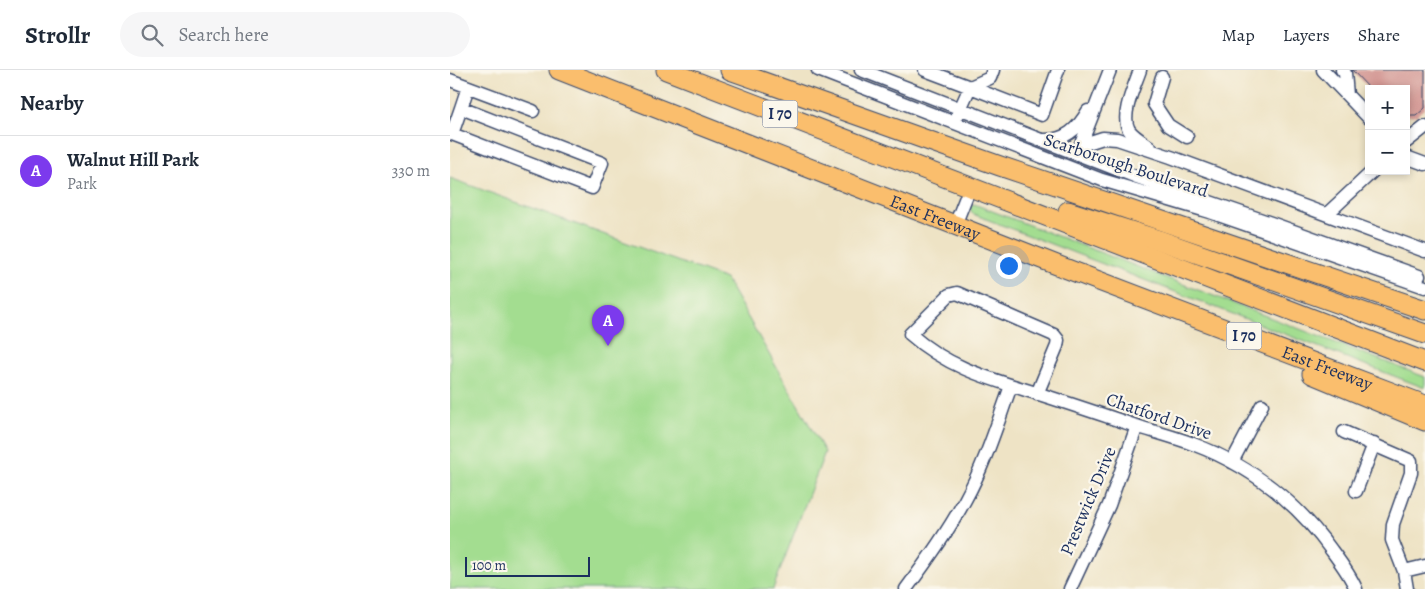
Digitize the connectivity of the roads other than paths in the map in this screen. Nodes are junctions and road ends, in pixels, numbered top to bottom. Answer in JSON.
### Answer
{"nodes":[{"id":1,"x":559,"y":70,"type":"edge"},
{"id":2,"x":666,"y":70,"type":"edge"},
{"id":3,"x":730,"y":70,"type":"edge"},
{"id":4,"x":818,"y":70,"type":"edge"},
{"id":5,"x":861,"y":70,"type":"edge"},
{"id":6,"x":925,"y":70,"type":"edge"},
{"id":7,"x":993,"y":70,"type":"edge"},
{"id":8,"x":1058,"y":70,"type":"edge"},
{"id":9,"x":1142,"y":70,"type":"edge"},
{"id":10,"x":1323,"y":70,"type":"edge"},
{"id":11,"x":1342,"y":70,"type":"edge"},
{"id":12,"x":1163,"y":73,"type":"edge"},
{"id":13,"x":1107,"y":75,"type":"edge"},
{"id":14,"x":957,"y":76,"type":"edge"},
{"id":15,"x":450,"y":80,"type":"edge"},
{"id":16,"x":468,"y":87,"type":"junction"},
{"id":17,"x":970,"y":87,"type":"junction"},
{"id":18,"x":1347,"y":95,"type":"junction"},
{"id":19,"x":461,"y":108,"type":"junction"},
{"id":20,"x":960,"y":108,"type":"junction"},
{"id":21,"x":533,"y":112,"type":"dead end"},
{"id":22,"x":1365,"y":114,"type":"edge"},
{"id":23,"x":954,"y":122,"type":"junction"},
{"id":24,"x":1425,"y":127,"type":"edge"},
{"id":25,"x":1187,"y":138,"type":"dead end"},
{"id":26,"x":1040,"y":139,"type":"junction"},
{"id":27,"x":1410,"y":139,"type":"edge"},
{"id":28,"x":1079,"y":149,"type":"junction"},
{"id":29,"x":1156,"y":153,"type":"junction"},
{"id":30,"x":1410,"y":158,"type":"edge"},
{"id":31,"x":1425,"y":164,"type":"edge"},
{"id":32,"x":1072,"y":168,"type":"junction"},
{"id":33,"x":1369,"y":175,"type":"edge"},
{"id":34,"x":1035,"y":177,"type":"junction"},
{"id":35,"x":970,"y":187,"type":"junction"},
{"id":36,"x":1327,"y":214,"type":"junction"},
{"id":37,"x":955,"y":225,"type":"junction"},
{"id":38,"x":1425,"y":251,"type":"edge"},
{"id":39,"x":1062,"y":267,"type":"junction"},
{"id":40,"x":1425,"y":279,"type":"edge"},
{"id":41,"x":1425,"y":287,"type":"edge"},
{"id":42,"x":1425,"y":310,"type":"edge"},
{"id":43,"x":1425,"y":323,"type":"edge"},
{"id":44,"x":1425,"y":334,"type":"edge"},
{"id":45,"x":1425,"y":362,"type":"edge"},
{"id":46,"x":1010,"y":386,"type":"junction"},
{"id":47,"x":1038,"y":394,"type":"junction"},
{"id":48,"x":1262,"y":405,"type":"dead end"},
{"id":49,"x":1425,"y":405,"type":"edge"},
{"id":50,"x":1425,"y":421,"type":"edge"},
{"id":51,"x":1137,"y":426,"type":"junction"},
{"id":52,"x":1344,"y":432,"type":"dead end"},
{"id":53,"x":1374,"y":444,"type":"junction"},
{"id":54,"x":1232,"y":462,"type":"junction"},
{"id":55,"x":1356,"y":491,"type":"dead end"},
{"id":56,"x":1425,"y":566,"type":"edge"},
{"id":57,"x":1404,"y":571,"type":"junction"},
{"id":58,"x":906,"y":589,"type":"edge"},
{"id":59,"x":1070,"y":589,"type":"edge"},
{"id":60,"x":1356,"y":589,"type":"edge"},
{"id":61,"x":1407,"y":589,"type":"edge"}],
"edges":[{"from":1,"to":37,"type":"highway","name":"East Freeway","number":"I 70"},
{"from":2,"to":35,"type":"highway","number":"I 70"},
{"from":3,"to":34,"type":"highway"},
{"from":4,"to":23,"type":"street","name":"Scarborough Boulevard"},
{"from":5,"to":20,"type":"street","name":"Scarborough Boulevard"},
{"from":6,"to":14,"type":"street"},
{"from":7,"to":17,"type":"street"},
{"from":8,"to":17,"type":"street"},
{"from":9,"to":12,"type":"street"},
{"from":9,"to":29,"type":"street"},
{"from":10,"to":18,"type":"street"},
{"from":11,"to":18,"type":"street"},
{"from":12,"to":25,"type":"street"},
{"from":13,"to":26,"type":"street"},
{"from":13,"to":28,"type":"street"},
{"from":14,"to":17,"type":"street"},
{"from":15,"to":16,"type":"street"},
{"from":16,"to":19,"type":"street"},
{"from":16,"to":21,"type":"street"},
{"from":17,"to":20,"type":"street"},
{"from":18,"to":22,"type":"street"},
{"from":19,"to":19,"type":"street"},
{"from":20,"to":23,"type":"street"},
{"from":20,"to":26,"type":"street","name":"Scarborough Boulevard"},
{"from":23,"to":32,"type":"street","name":"Scarborough Boulevard"},
{"from":24,"to":27,"type":"street"},
{"from":26,"to":28,"type":"street","name":"Scarborough Boulevard"},
{"from":28,"to":29,"type":"street"},
{"from":28,"to":32,"type":"street"},
{"from":28,"to":40,"type":"street","name":"Scarborough Boulevard"},
{"from":29,"to":36,"type":"street"},
{"from":30,"to":31,"type":"street"},
{"from":32,"to":41,"type":"street","name":"Scarborough Boulevard"},
{"from":33,"to":36,"type":"street"},
{"from":34,"to":42,"type":"highway"},
{"from":34,"to":43,"type":"highway"},
{"from":35,"to":37,"type":"street"},
{"from":35,"to":44,"type":"highway"},
{"from":35,"to":45,"type":"highway","number":"I 70"},
{"from":36,"to":38,"type":"street"},
{"from":37,"to":39,"type":"highway","name":"East Freeway","number":"I 70"},
{"from":39,"to":49,"type":"highway","name":"East Freeway","number":"I 70"},
{"from":39,"to":50,"type":"highway"},
{"from":46,"to":47,"type":"street","name":"Chatford Drive"},
{"from":46,"to":47,"type":"street","name":"Chatford Drive"},
{"from":46,"to":58,"type":"street"},
{"from":47,"to":51,"type":"street","name":"Chatford Drive"},
{"from":48,"to":54,"type":"street"},
{"from":51,"to":54,"type":"street","name":"Chatford Drive"},
{"from":51,"to":59,"type":"street","name":"Prestwick Drive"},
{"from":52,"to":53,"type":"street"},
{"from":53,"to":55,"type":"street"},
{"from":53,"to":57,"type":"street"},
{"from":54,"to":60,"type":"street","name":"Chatford Drive"},
{"from":56,"to":57,"type":"street"},
{"from":57,"to":61,"type":"street"}]}
